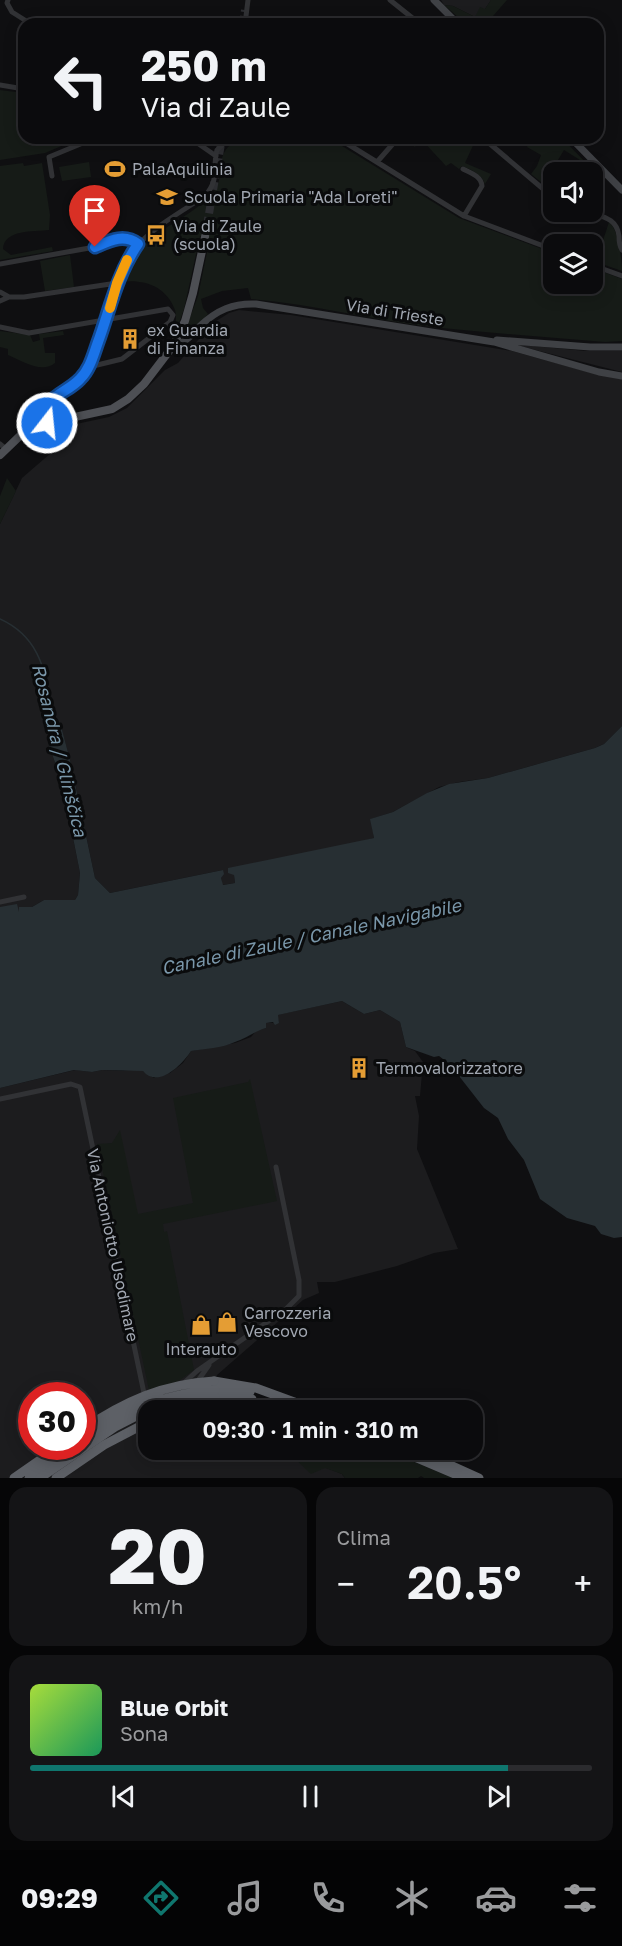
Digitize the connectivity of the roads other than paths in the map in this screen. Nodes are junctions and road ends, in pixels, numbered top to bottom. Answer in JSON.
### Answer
{"nodes":[{"id":1,"x":8,"y":0,"type":"edge"},
{"id":2,"x":390,"y":0,"type":"edge"},
{"id":3,"x":435,"y":0,"type":"edge"},
{"id":4,"x":246,"y":1,"type":"edge"},
{"id":5,"x":22,"y":18,"type":"edge"},
{"id":6,"x":247,"y":18,"type":"tunnel mouth"},
{"id":7,"x":412,"y":18,"type":"edge"},
{"id":8,"x":452,"y":18,"type":"edge"},
{"id":9,"x":0,"y":85,"type":"edge"},
{"id":10,"x":18,"y":88,"type":"edge"},
{"id":11,"x":80,"y":144,"type":"edge"},
{"id":12,"x":200,"y":144,"type":"edge"},
{"id":13,"x":224,"y":144,"type":"edge"},
{"id":14,"x":348,"y":144,"type":"edge"},
{"id":15,"x":393,"y":144,"type":"edge"},
{"id":16,"x":490,"y":144,"type":"edge"},
{"id":17,"x":577,"y":144,"type":"edge"},
{"id":18,"x":493,"y":146,"type":"joint"},
{"id":19,"x":216,"y":156,"type":"junction"},
{"id":20,"x":377,"y":162,"type":"junction"},
{"id":21,"x":463,"y":169,"type":"dead end"},
{"id":22,"x":52,"y":176,"type":"dead end"},
{"id":23,"x":543,"y":188,"type":"edge"},
{"id":24,"x":622,"y":190,"type":"edge"},
{"id":25,"x":464,"y":216,"type":"junction"},
{"id":26,"x":603,"y":217,"type":"edge"},
{"id":27,"x":205,"y":237,"type":"tunnel mouth"},
{"id":28,"x":138,"y":244,"type":"junction"},
{"id":29,"x":543,"y":246,"type":"edge"},
{"id":30,"x":622,"y":250,"type":"edge"},
{"id":31,"x":0,"y":264,"type":"edge"},
{"id":32,"x":603,"y":269,"type":"edge"},
{"id":33,"x":622,"y":276,"type":"edge"},
{"id":34,"x":117,"y":283,"type":"junction"},
{"id":35,"x":0,"y":292,"type":"edge"},
{"id":36,"x":9,"y":297,"type":"junction"},
{"id":37,"x":0,"y":301,"type":"edge"},
{"id":38,"x":106,"y":320,"type":"junction"},
{"id":39,"x":0,"y":327,"type":"edge"},
{"id":40,"x":474,"y":338,"type":"junction"},
{"id":41,"x":173,"y":346,"type":"junction"},
{"id":42,"x":622,"y":347,"type":"edge"},
{"id":43,"x":89,"y":367,"type":"junction"},
{"id":44,"x":622,"y":376,"type":"edge"},
{"id":45,"x":48,"y":404,"type":"junction"},
{"id":46,"x":47,"y":423,"type":"junction"},
{"id":47,"x":26,"y":430,"type":"junction"},
{"id":48,"x":2,"y":449,"type":"edge"},
{"id":49,"x":24,"y":897,"type":"dead end"},
{"id":50,"x":0,"y":902,"type":"edge"},
{"id":51,"x":0,"y":1099,"type":"edge"},
{"id":52,"x":276,"y":1167,"type":"dead end"},
{"id":53,"x":212,"y":1362,"type":"junction"},
{"id":54,"x":215,"y":1389,"type":"junction"},
{"id":55,"x":146,"y":1400,"type":"edge"},
{"id":56,"x":163,"y":1400,"type":"edge"},
{"id":57,"x":175,"y":1400,"type":"edge"},
{"id":58,"x":183,"y":1400,"type":"edge"},
{"id":59,"x":256,"y":1400,"type":"edge"},
{"id":60,"x":289,"y":1400,"type":"edge"},
{"id":61,"x":138,"y":1412,"type":"edge"},
{"id":62,"x":138,"y":1416,"type":"edge"},
{"id":63,"x":138,"y":1419,"type":"edge"},
{"id":64,"x":96,"y":1422,"type":"edge"},
{"id":65,"x":96,"y":1431,"type":"edge"},
{"id":66,"x":96,"y":1431,"type":"edge"},
{"id":67,"x":39,"y":1460,"type":"edge"},
{"id":68,"x":51,"y":1460,"type":"edge"},
{"id":69,"x":54,"y":1460,"type":"edge"},
{"id":70,"x":424,"y":1460,"type":"edge"},
{"id":71,"x":439,"y":1460,"type":"edge"},
{"id":72,"x":14,"y":1478,"type":"edge"},
{"id":73,"x":22,"y":1478,"type":"edge"},
{"id":74,"x":29,"y":1478,"type":"edge"},
{"id":75,"x":42,"y":1478,"type":"edge"},
{"id":76,"x":56,"y":1478,"type":"edge"},
{"id":77,"x":464,"y":1478,"type":"edge"},
{"id":78,"x":479,"y":1478,"type":"edge"}],
"edges":[{"from":1,"to":5,"type":"street"},
{"from":2,"to":7,"type":"street"},
{"from":3,"to":8,"type":"street"},
{"from":4,"to":6,"type":"street"},
{"from":9,"to":10,"type":"street"},
{"from":11,"to":22,"type":"street"},
{"from":12,"to":19,"type":"street"},
{"from":13,"to":19,"type":"street"},
{"from":14,"to":20,"type":"street"},
{"from":15,"to":20,"type":"street"},
{"from":16,"to":18,"type":"street"},
{"from":17,"to":24,"type":"street"},
{"from":18,"to":23,"type":"street"},
{"from":19,"to":28,"type":"street"},
{"from":20,"to":25,"type":"street"},
{"from":21,"to":25,"type":"street"},
{"from":25,"to":29,"type":"street"},
{"from":26,"to":30,"type":"street"},
{"from":27,"to":41,"type":"main road"},
{"from":28,"to":31,"type":"street"},
{"from":28,"to":34,"type":"street"},
{"from":32,"to":33,"type":"street"},
{"from":34,"to":36,"type":"street"},
{"from":34,"to":38,"type":"street"},
{"from":35,"to":36,"type":"street"},
{"from":36,"to":37,"type":"street"},
{"from":38,"to":39,"type":"street"},
{"from":38,"to":43,"type":"street"},
{"from":38,"to":43,"type":"street"},
{"from":40,"to":41,"type":"street","name":"Via di Trieste"},
{"from":40,"to":42,"type":"street"},
{"from":40,"to":44,"type":"street","name":"Via di Trieste"},
{"from":41,"to":46,"type":"main road"},
{"from":43,"to":45,"type":"street"},
{"from":45,"to":46,"type":"street"},
{"from":45,"to":47,"type":"street"},
{"from":46,"to":47,"type":"main road"},
{"from":47,"to":48,"type":"main road"},
{"from":49,"to":50,"type":"street"},
{"from":51,"to":55,"type":"street","name":"Via Antoniotto Usodimare"},
{"from":52,"to":53,"type":"street"},
{"from":53,"to":56,"type":"street"},
{"from":53,"to":57,"type":"street"},
{"from":54,"to":58,"type":"highway","bridge":true},
{"from":54,"to":59,"type":"highway"},
{"from":54,"to":60,"type":"highway"},
{"from":54,"to":64,"type":"highway","bridge":true},
{"from":54,"to":66,"type":"highway","bridge":true},
{"from":61,"to":65,"type":"street"},
{"from":62,"to":75,"type":"highway","bridge":true},
{"from":63,"to":76,"type":"highway"},
{"from":67,"to":72,"type":"highway"},
{"from":68,"to":73,"type":"street"},
{"from":69,"to":74,"type":"highway"},
{"from":70,"to":77,"type":"highway"},
{"from":71,"to":78,"type":"highway"}]}
